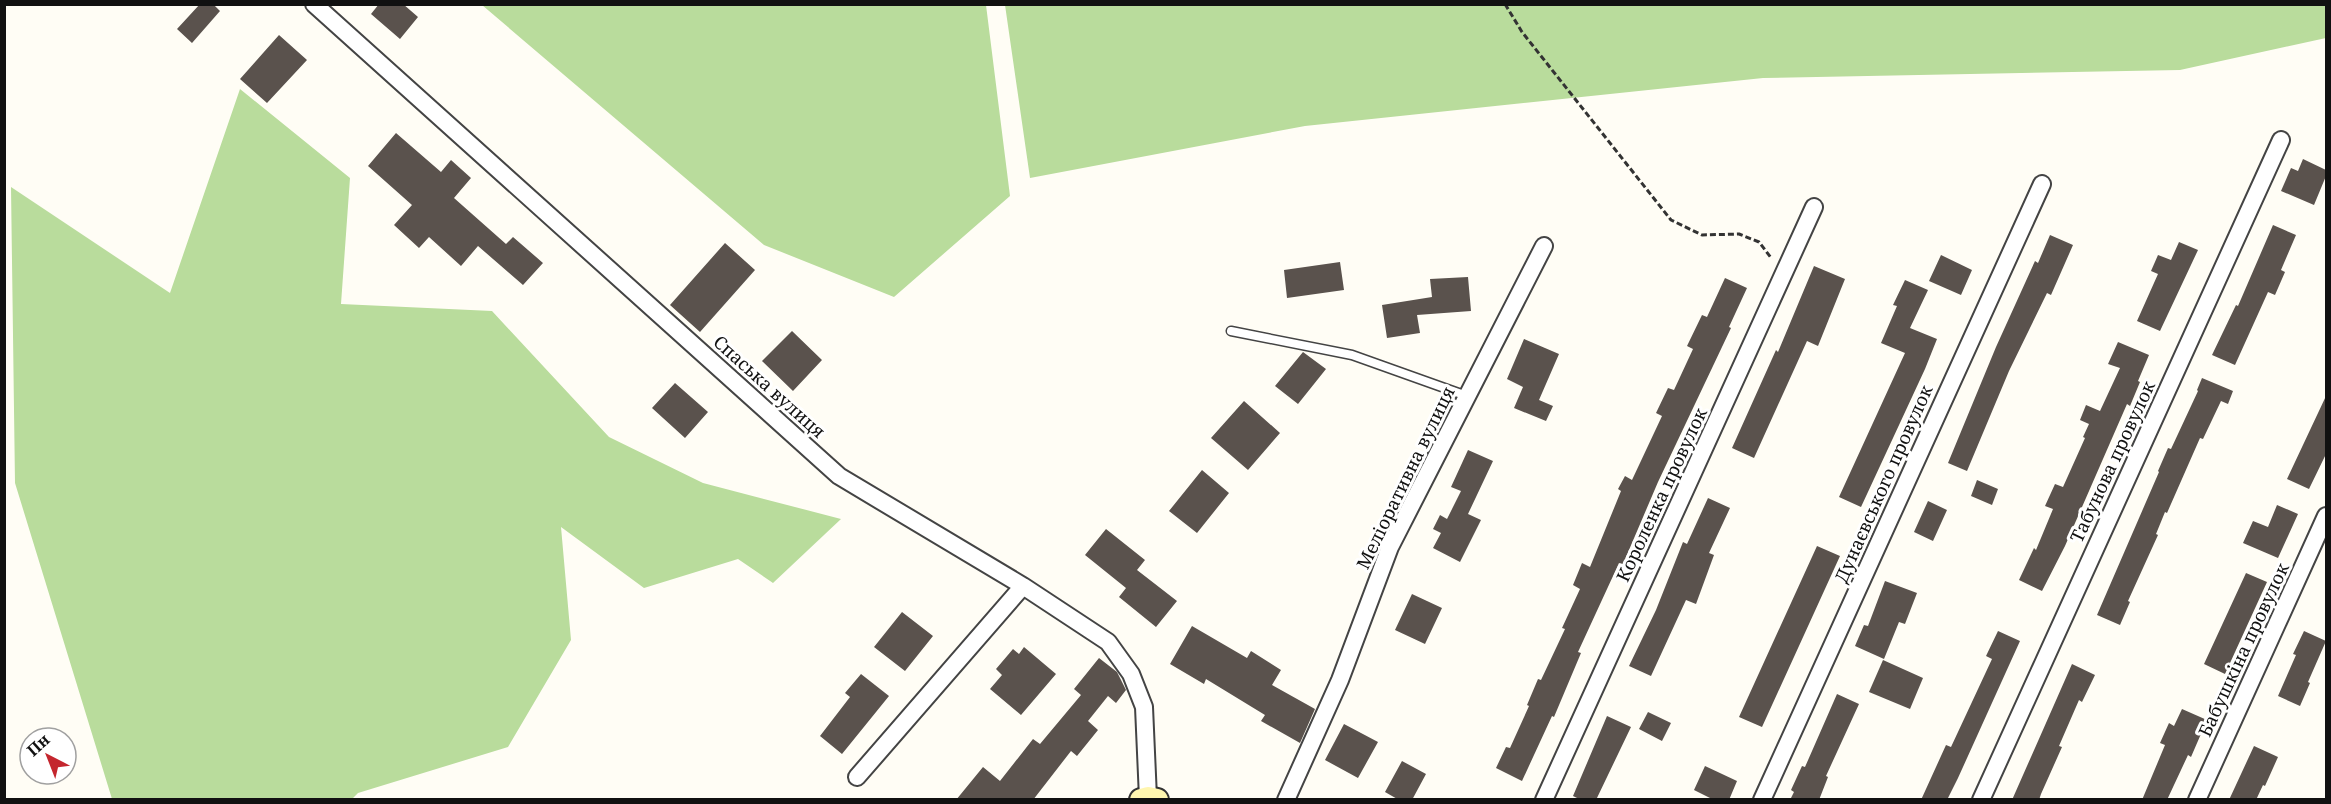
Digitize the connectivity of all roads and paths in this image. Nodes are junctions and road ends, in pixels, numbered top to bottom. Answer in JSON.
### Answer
{"nodes":[{"id":1,"x":314,"y":4,"type":"edge"},
{"id":2,"x":1505,"y":4,"type":"edge"},
{"id":3,"x":2282,"y":140,"type":"dead end"},
{"id":4,"x":2042,"y":184,"type":"dead end"},
{"id":5,"x":1814,"y":207,"type":"dead end"},
{"id":6,"x":1544,"y":246,"type":"dead end"},
{"id":7,"x":1780,"y":284,"type":"junction"},
{"id":8,"x":1231,"y":331,"type":"dead end"},
{"id":9,"x":1467,"y":396,"type":"junction"},
{"id":10,"x":2326,"y":516,"type":"edge"},
{"id":11,"x":1023,"y":586,"type":"junction"},
{"id":12,"x":857,"y":777,"type":"dead end"},
{"id":13,"x":1149,"y":799,"type":"edge"},
{"id":14,"x":1286,"y":800,"type":"edge"},
{"id":15,"x":1544,"y":800,"type":"edge"},
{"id":16,"x":1762,"y":800,"type":"edge"},
{"id":17,"x":1981,"y":800,"type":"edge"},
{"id":18,"x":2197,"y":800,"type":"edge"}],
"edges":[{"from":1,"to":11,"type":"street","name":"Спаська вулиця"},
{"from":2,"to":7,"type":"path"},
{"from":3,"to":17,"type":"street","name":"Табунова провулок"},
{"from":4,"to":16,"type":"street","name":"Дунаєвського провулок"},
{"from":5,"to":7,"type":"street","name":"Короленка провулок"},
{"from":6,"to":9,"type":"street","name":"Меліоративна вулиця"},
{"from":7,"to":15,"type":"street","name":"Короленка провулок"},
{"from":8,"to":9,"type":"lane"},
{"from":9,"to":14,"type":"street","name":"Меліоративна вулиця"},
{"from":10,"to":18,"type":"street","name":"Бабушкіна провулок"},
{"from":11,"to":12,"type":"street"},
{"from":11,"to":13,"type":"street","name":"Спаська вулиця"}]}
